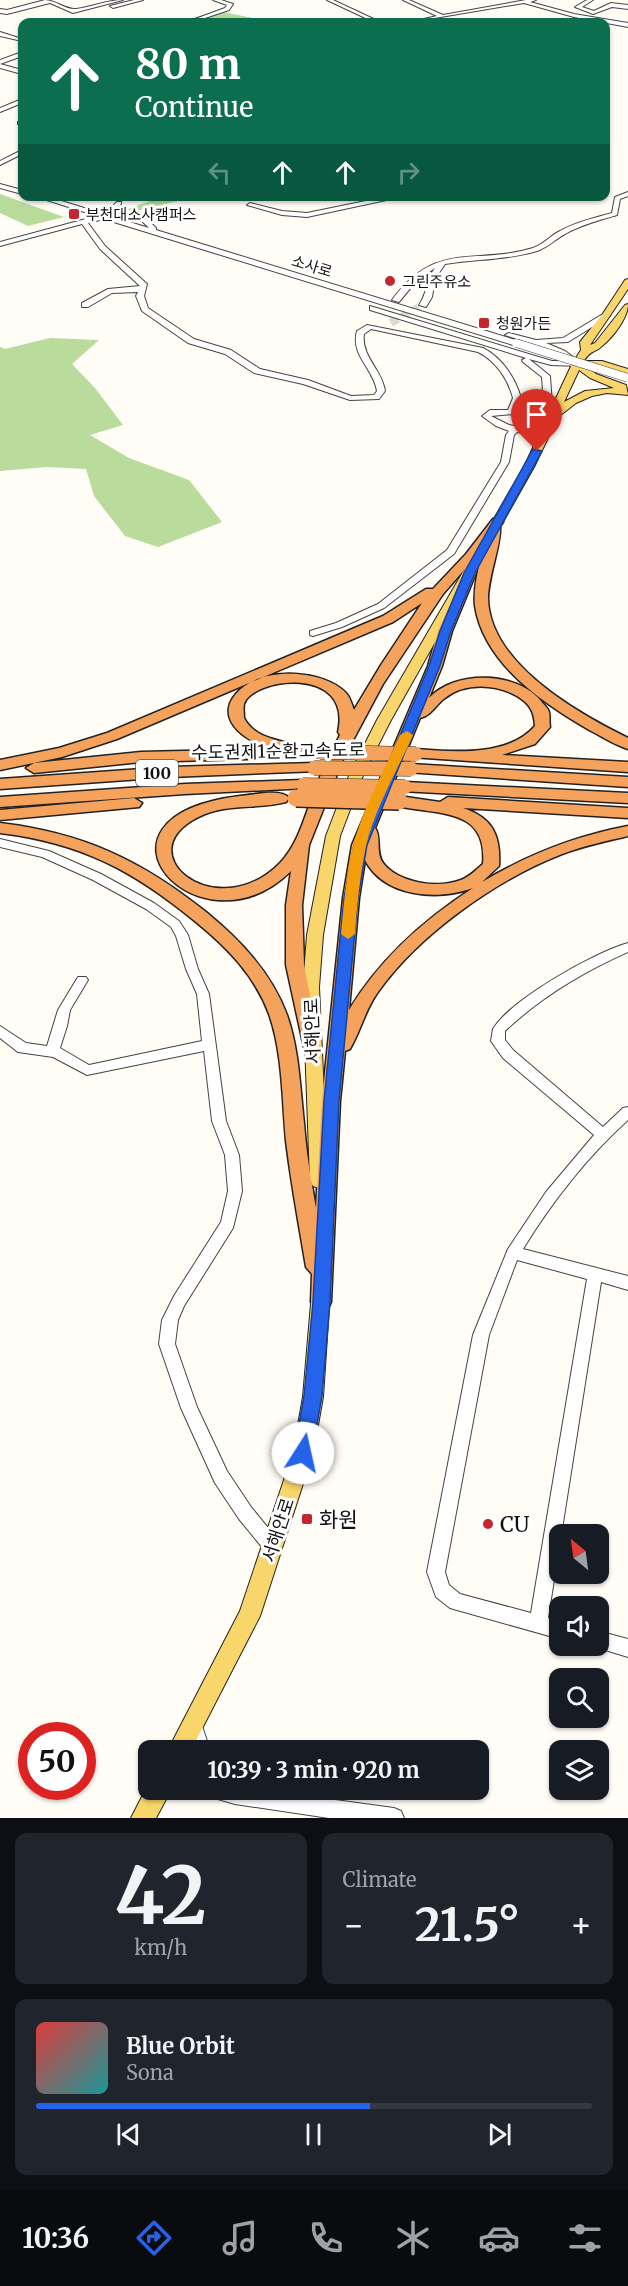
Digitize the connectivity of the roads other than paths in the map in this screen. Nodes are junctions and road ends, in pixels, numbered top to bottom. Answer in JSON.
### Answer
{"nodes":[{"id":1,"x":121,"y":0,"type":"edge"},
{"id":2,"x":141,"y":0,"type":"edge"},
{"id":3,"x":215,"y":0,"type":"edge"},
{"id":4,"x":329,"y":0,"type":"edge"},
{"id":5,"x":405,"y":0,"type":"edge"},
{"id":6,"x":519,"y":0,"type":"edge"},
{"id":7,"x":534,"y":0,"type":"edge"},
{"id":8,"x":591,"y":0,"type":"edge"},
{"id":9,"x":627,"y":0,"type":"edge"},
{"id":10,"x":49,"y":1,"type":"edge"},
{"id":11,"x":526,"y":2,"type":"junction"},
{"id":12,"x":106,"y":3,"type":"junction"},
{"id":13,"x":618,"y":5,"type":"junction"},
{"id":14,"x":114,"y":6,"type":"junction"},
{"id":15,"x":12,"y":7,"type":"dead end"},
{"id":16,"x":628,"y":7,"type":"edge"},
{"id":17,"x":0,"y":11,"type":"edge"},
{"id":18,"x":596,"y":12,"type":"junction"},
{"id":19,"x":85,"y":13,"type":"dead end"},
{"id":20,"x":442,"y":17,"type":"junction"},
{"id":21,"x":201,"y":18,"type":"edge"},
{"id":22,"x":368,"y":18,"type":"edge"},
{"id":23,"x":436,"y":18,"type":"edge"},
{"id":24,"x":597,"y":18,"type":"edge"},
{"id":25,"x":628,"y":18,"type":"edge"},
{"id":26,"x":610,"y":21,"type":"edge"},
{"id":27,"x":628,"y":25,"type":"edge"},
{"id":28,"x":0,"y":34,"type":"edge"},
{"id":29,"x":18,"y":39,"type":"edge"},
{"id":30,"x":18,"y":56,"type":"edge"},
{"id":31,"x":0,"y":64,"type":"edge"},
{"id":32,"x":18,"y":70,"type":"edge"},
{"id":33,"x":0,"y":99,"type":"edge"},
{"id":34,"x":18,"y":102,"type":"edge"},
{"id":35,"x":18,"y":104,"type":"edge"},
{"id":36,"x":0,"y":110,"type":"edge"},
{"id":37,"x":18,"y":154,"type":"edge"},
{"id":38,"x":0,"y":163,"type":"edge"},
{"id":39,"x":0,"y":186,"type":"edge"},
{"id":40,"x":18,"y":191,"type":"edge"},
{"id":41,"x":628,"y":194,"type":"edge"},
{"id":42,"x":54,"y":201,"type":"edge"},
{"id":43,"x":377,"y":201,"type":"edge"},
{"id":44,"x":118,"y":203,"type":"dead end"},
{"id":45,"x":250,"y":205,"type":"dead end"},
{"id":46,"x":158,"y":212,"type":"dead end"},
{"id":47,"x":106,"y":216,"type":"junction"},
{"id":48,"x":85,"y":223,"type":"junction"},
{"id":49,"x":166,"y":235,"type":"junction"},
{"id":50,"x":0,"y":243,"type":"edge"},
{"id":51,"x":243,"y":259,"type":"junction"},
{"id":52,"x":442,"y":264,"type":"junction"},
{"id":53,"x":628,"y":282,"type":"edge"},
{"id":54,"x":142,"y":290,"type":"junction"},
{"id":55,"x":396,"y":300,"type":"junction"},
{"id":56,"x":85,"y":305,"type":"dead end"},
{"id":57,"x":423,"y":305,"type":"tunnel mouth"},
{"id":58,"x":628,"y":307,"type":"edge"},
{"id":59,"x":606,"y":316,"type":"junction"},
{"id":60,"x":391,"y":323,"type":"tunnel mouth"},
{"id":61,"x":382,"y":328,"type":"junction"},
{"id":62,"x":605,"y":337,"type":"junction"},
{"id":63,"x":517,"y":340,"type":"junction"},
{"id":64,"x":500,"y":348,"type":"junction"},
{"id":65,"x":586,"y":350,"type":"junction"},
{"id":66,"x":578,"y":363,"type":"junction"},
{"id":67,"x":628,"y":371,"type":"edge"},
{"id":68,"x":628,"y":378,"type":"edge"},
{"id":69,"x":628,"y":390,"type":"edge"},
{"id":70,"x":549,"y":420,"type":"junction"},
{"id":71,"x":514,"y":430,"type":"junction"},
{"id":72,"x":544,"y":434,"type":"junction"},
{"id":73,"x":496,"y":522,"type":"junction"},
{"id":74,"x":469,"y":566,"type":"junction"},
{"id":75,"x":313,"y":633,"type":"dead end"},
{"id":76,"x":406,"y":737,"type":"junction"},
{"id":77,"x":344,"y":741,"type":"junction"},
{"id":78,"x":628,"y":744,"type":"edge"},
{"id":79,"x":320,"y":752,"type":"junction"},
{"id":80,"x":462,"y":756,"type":"junction"},
{"id":81,"x":414,"y":761,"type":"junction"},
{"id":82,"x":0,"y":765,"type":"edge"},
{"id":83,"x":628,"y":767,"type":"edge"},
{"id":84,"x":0,"y":773,"type":"edge"},
{"id":85,"x":628,"y":782,"type":"edge"},
{"id":86,"x":0,"y":784,"type":"edge"},
{"id":87,"x":293,"y":794,"type":"junction"},
{"id":88,"x":402,"y":794,"type":"junction"},
{"id":89,"x":628,"y":798,"type":"edge"},
{"id":90,"x":0,"y":802,"type":"edge"},
{"id":91,"x":628,"y":813,"type":"edge"},
{"id":92,"x":0,"y":815,"type":"edge"},
{"id":93,"x":370,"y":817,"type":"junction"},
{"id":94,"x":0,"y":828,"type":"edge"},
{"id":95,"x":628,"y":831,"type":"edge"},
{"id":96,"x":0,"y":843,"type":"edge"},
{"id":97,"x":303,"y":844,"type":"junction"},
{"id":98,"x":628,"y":947,"type":"edge"},
{"id":99,"x":82,"y":980,"type":"dead end"},
{"id":100,"x":0,"y":1031,"type":"edge"},
{"id":101,"x":209,"y":1045,"type":"junction"},
{"id":102,"x":52,"y":1051,"type":"junction"},
{"id":103,"x":312,"y":1052,"type":"junction"},
{"id":104,"x":332,"y":1101,"type":"junction"},
{"id":105,"x":628,"y":1112,"type":"edge"},
{"id":106,"x":602,"y":1134,"type":"junction"},
{"id":107,"x":513,"y":1253,"type":"junction"},
{"id":108,"x":595,"y":1274,"type":"junction"},
{"id":109,"x":628,"y":1283,"type":"edge"},
{"id":110,"x":321,"y":1302,"type":"junction"},
{"id":111,"x":272,"y":1546,"type":"junction"},
{"id":112,"x":538,"y":1624,"type":"junction"},
{"id":113,"x":549,"y":1627,"type":"edge"},
{"id":114,"x":609,"y":1643,"type":"edge"},
{"id":115,"x":628,"y":1648,"type":"edge"},
{"id":116,"x":193,"y":1722,"type":"junction"},
{"id":117,"x":184,"y":1740,"type":"edge"},
{"id":118,"x":198,"y":1740,"type":"edge"},
{"id":119,"x":153,"y":1800,"type":"edge"},
{"id":120,"x":283,"y":1800,"type":"edge"},
{"id":121,"x":143,"y":1818,"type":"edge"},
{"id":122,"x":394,"y":1818,"type":"edge"}],
"edges":[{"from":1,"to":12,"type":"street"},
{"from":2,"to":14,"type":"street"},
{"from":3,"to":21,"type":"street"},
{"from":4,"to":22,"type":"street"},
{"from":5,"to":20,"type":"street"},
{"from":6,"to":11,"type":"street"},
{"from":7,"to":11,"type":"street"},
{"from":8,"to":18,"type":"street"},
{"from":9,"to":13,"type":"street"},
{"from":10,"to":12,"type":"street"},
{"from":10,"to":17,"type":"street"},
{"from":11,"to":20,"type":"street"},
{"from":11,"to":24,"type":"street"},
{"from":12,"to":14,"type":"street"},
{"from":13,"to":16,"type":"street"},
{"from":13,"to":18,"type":"street"},
{"from":14,"to":19,"type":"street"},
{"from":15,"to":17,"type":"street"},
{"from":18,"to":25,"type":"street"},
{"from":20,"to":23,"type":"street"},
{"from":26,"to":27,"type":"street"},
{"from":28,"to":29,"type":"street"},
{"from":30,"to":31,"type":"street"},
{"from":31,"to":32,"type":"street"},
{"from":33,"to":34,"type":"street"},
{"from":35,"to":36,"type":"street"},
{"from":37,"to":38,"type":"street"},
{"from":39,"to":40,"type":"street"},
{"from":41,"to":52,"type":"street"},
{"from":42,"to":47,"type":"street","name":"소사로"},
{"from":43,"to":45,"type":"street"},
{"from":44,"to":47,"type":"street"},
{"from":46,"to":49,"type":"street"},
{"from":47,"to":48,"type":"street"},
{"from":47,"to":49,"type":"street","name":"소사로"},
{"from":48,"to":50,"type":"street"},
{"from":48,"to":54,"type":"street"},
{"from":49,"to":51,"type":"street","name":"소사로"},
{"from":51,"to":55,"type":"street"},
{"from":51,"to":63,"type":"street","name":"소사로"},
{"from":51,"to":64,"type":"street"},
{"from":52,"to":55,"type":"street"},
{"from":52,"to":57,"type":"street"},
{"from":53,"to":59,"type":"main road","name":"서해안로"},
{"from":54,"to":56,"type":"street"},
{"from":54,"to":61,"type":"street"},
{"from":55,"to":63,"type":"street"},
{"from":58,"to":62,"type":"main road","name":"서해안로"},
{"from":59,"to":63,"type":"street"},
{"from":59,"to":65,"type":"main road","name":"서해안로"},
{"from":60,"to":61,"type":"street"},
{"from":61,"to":71,"type":"street"},
{"from":62,"to":65,"type":"main road","name":"서해안로"},
{"from":62,"to":67,"type":"main road"},
{"from":63,"to":66,"type":"street","name":"소사로","bridge":true},
{"from":64,"to":66,"type":"street"},
{"from":64,"to":70,"type":"street"},
{"from":65,"to":66,"type":"main road","name":"서해안로"},
{"from":66,"to":67,"type":"main road"},
{"from":66,"to":68,"type":"street","bridge":true},
{"from":66,"to":69,"type":"main road"},
{"from":66,"to":70,"type":"main road","name":"서해안로"},
{"from":69,"to":70,"type":"main road"},
{"from":70,"to":72,"type":"main road","name":"서해안로"},
{"from":71,"to":72,"type":"street"},
{"from":71,"to":75,"type":"street"},
{"from":72,"to":73,"type":"main road","name":"서해안로"},
{"from":73,"to":74,"type":"main road","name":"서해안로"},
{"from":73,"to":78,"type":"highway"},
{"from":74,"to":76,"type":"highway"},
{"from":74,"to":77,"type":"highway"},
{"from":74,"to":82,"type":"highway"},
{"from":74,"to":103,"type":"main road","name":"서해안로"},
{"from":76,"to":80,"type":"highway"},
{"from":76,"to":93,"type":"highway"},
{"from":77,"to":79,"type":"highway"},
{"from":77,"to":97,"type":"highway"},
{"from":79,"to":81,"type":"highway","bridge":true},
{"from":79,"to":84,"type":"highway"},
{"from":80,"to":81,"type":"highway"},
{"from":80,"to":83,"type":"highway"},
{"from":81,"to":85,"type":"highway","name":"수도권제1순환고속도로","number":"100"},
{"from":81,"to":86,"type":"highway","name":"수도권제1순환고속도로","number":"100","bridge":true},
{"from":87,"to":88,"type":"highway","bridge":true},
{"from":87,"to":90,"type":"highway","name":"수도권제1순환고속도로","number":"100"},
{"from":87,"to":92,"type":"highway"},
{"from":87,"to":97,"type":"highway"},
{"from":88,"to":89,"type":"highway"},
{"from":88,"to":91,"type":"highway"},
{"from":88,"to":93,"type":"highway"},
{"from":93,"to":104,"type":"highway"},
{"from":94,"to":110,"type":"highway"},
{"from":95,"to":104,"type":"highway"},
{"from":96,"to":101,"type":"street"},
{"from":97,"to":103,"type":"highway"},
{"from":98,"to":106,"type":"street"},
{"from":99,"to":102,"type":"street"},
{"from":100,"to":102,"type":"street"},
{"from":101,"to":102,"type":"street"},
{"from":101,"to":111,"type":"street"},
{"from":103,"to":110,"type":"main road","name":"서해안로"},
{"from":104,"to":110,"type":"highway"},
{"from":105,"to":106,"type":"street"},
{"from":106,"to":107,"type":"street"},
{"from":107,"to":108,"type":"street"},
{"from":107,"to":112,"type":"street"},
{"from":108,"to":109,"type":"street"},
{"from":108,"to":112,"type":"street"},
{"from":110,"to":111,"type":"main road","name":"서해안로"},
{"from":111,"to":116,"type":"main road","name":"서해안로"},
{"from":112,"to":113,"type":"street"},
{"from":114,"to":115,"type":"street"},
{"from":116,"to":117,"type":"main road","name":"서해안로"},
{"from":116,"to":118,"type":"street"},
{"from":119,"to":121,"type":"main road"},
{"from":120,"to":122,"type":"street"}]}
